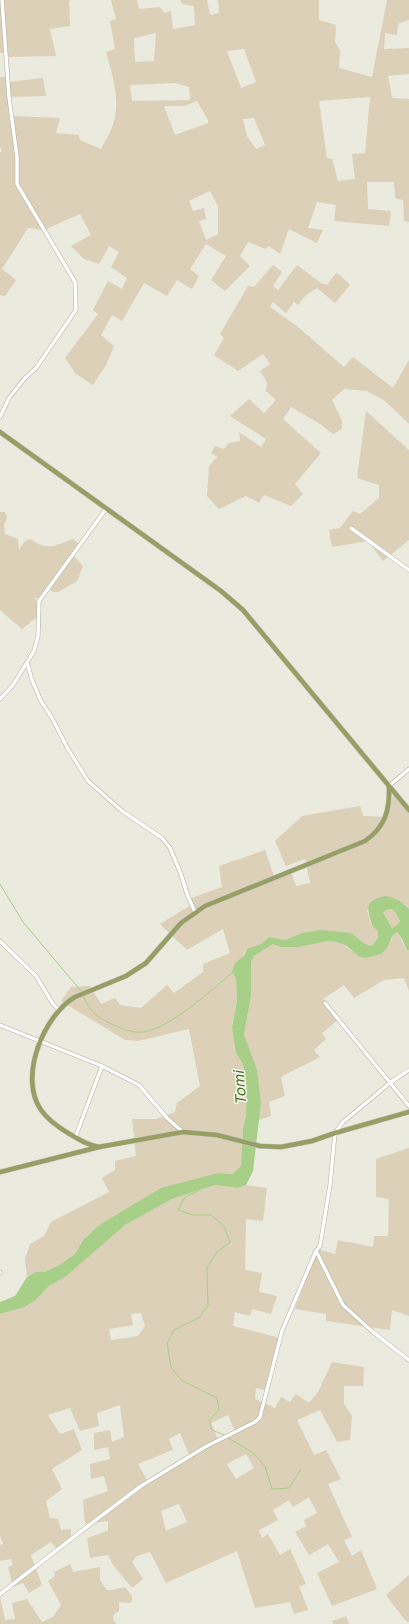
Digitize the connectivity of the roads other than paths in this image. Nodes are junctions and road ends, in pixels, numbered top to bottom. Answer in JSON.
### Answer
{"nodes":[{"id":1,"x":2,"y":0,"type":"edge"},
{"id":2,"x":0,"y":417,"type":"edge"},
{"id":3,"x":0,"y":432,"type":"edge"},
{"id":4,"x":106,"y":509,"type":"junction"},
{"id":5,"x":350,"y":528,"type":"dead end"},
{"id":6,"x":409,"y":570,"type":"edge"},
{"id":7,"x":27,"y":662,"type":"junction"},
{"id":8,"x":0,"y":699,"type":"edge"},
{"id":9,"x":409,"y":769,"type":"edge"},
{"id":10,"x":390,"y":786,"type":"junction"},
{"id":11,"x":409,"y":810,"type":"edge"},
{"id":12,"x":195,"y":912,"type":"junction"},
{"id":13,"x":0,"y":941,"type":"edge"},
{"id":14,"x":325,"y":1003,"type":"dead end"},
{"id":15,"x":59,"y":1010,"type":"junction"},
{"id":16,"x":0,"y":1025,"type":"edge"},
{"id":17,"x":41,"y":1042,"type":"junction"},
{"id":18,"x":102,"y":1066,"type":"junction"},
{"id":19,"x":409,"y":1070,"type":"edge"},
{"id":20,"x":391,"y":1082,"type":"junction"},
{"id":21,"x":409,"y":1106,"type":"edge"},
{"id":22,"x":409,"y":1112,"type":"edge"},
{"id":23,"x":182,"y":1132,"type":"junction"},
{"id":24,"x":335,"y":1133,"type":"junction"},
{"id":25,"x":75,"y":1138,"type":"junction"},
{"id":26,"x":98,"y":1147,"type":"junction"},
{"id":27,"x":0,"y":1172,"type":"edge"},
{"id":28,"x":316,"y":1251,"type":"junction"},
{"id":29,"x":409,"y":1360,"type":"edge"},
{"id":30,"x":0,"y":1594,"type":"edge"}],
"edges":[{"from":1,"to":2,"type":"street"},
{"from":3,"to":4,"type":"main road"},
{"from":4,"to":7,"type":"street"},
{"from":4,"to":10,"type":"main road"},
{"from":5,"to":6,"type":"street"},
{"from":7,"to":8,"type":"street"},
{"from":7,"to":12,"type":"street"},
{"from":9,"to":10,"type":"street"},
{"from":10,"to":11,"type":"main road"},
{"from":10,"to":12,"type":"main road"},
{"from":12,"to":15,"type":"main road"},
{"from":13,"to":15,"type":"street"},
{"from":14,"to":20,"type":"street"},
{"from":15,"to":17,"type":"main road"},
{"from":16,"to":17,"type":"street"},
{"from":17,"to":18,"type":"street"},
{"from":17,"to":25,"type":"main road"},
{"from":18,"to":23,"type":"street"},
{"from":18,"to":25,"type":"street"},
{"from":19,"to":20,"type":"street"},
{"from":20,"to":21,"type":"street"},
{"from":20,"to":24,"type":"street"},
{"from":22,"to":24,"type":"main road"},
{"from":23,"to":24,"type":"main road"},
{"from":23,"to":26,"type":"main road"},
{"from":24,"to":28,"type":"street"},
{"from":25,"to":26,"type":"main road"},
{"from":26,"to":27,"type":"main road"},
{"from":28,"to":29,"type":"street"},
{"from":28,"to":30,"type":"street"}]}
